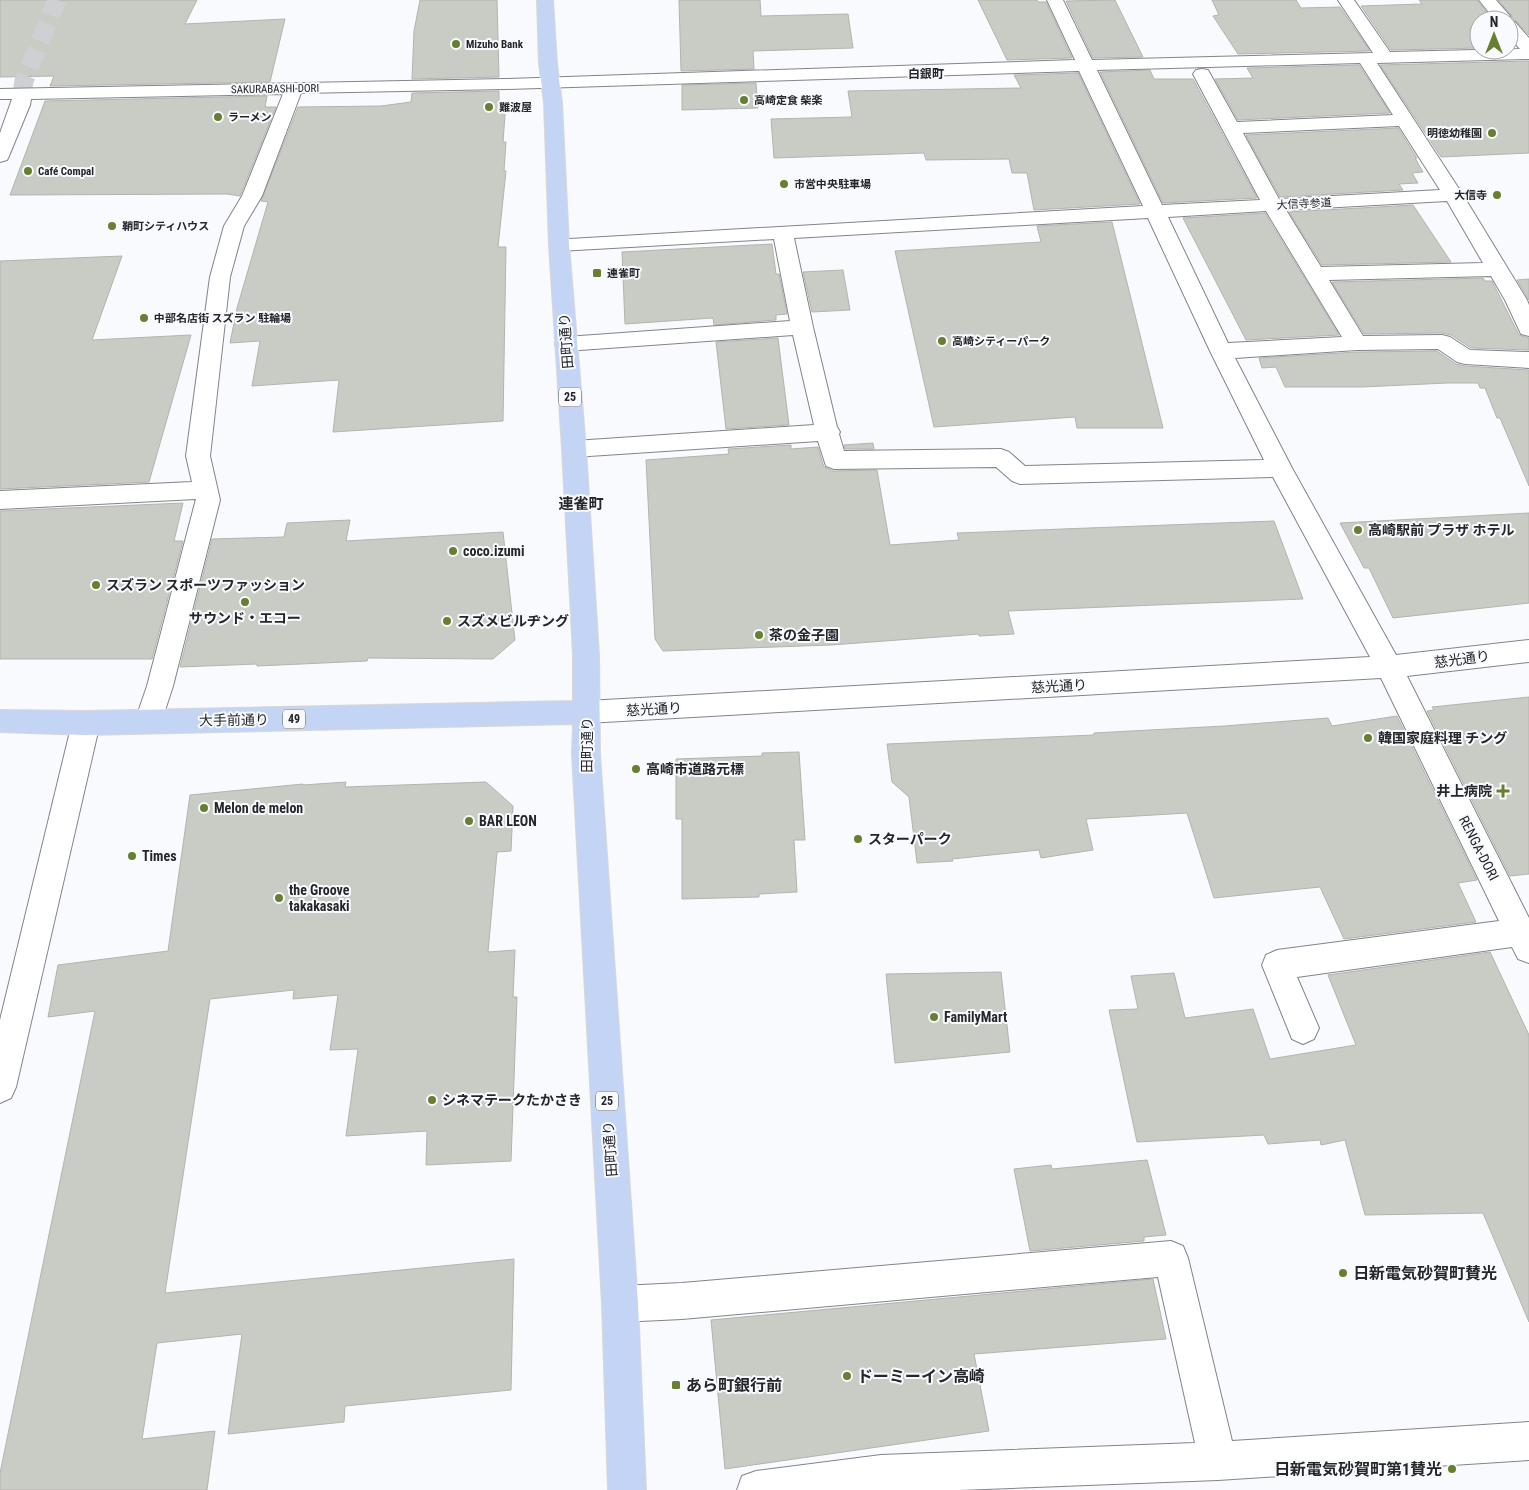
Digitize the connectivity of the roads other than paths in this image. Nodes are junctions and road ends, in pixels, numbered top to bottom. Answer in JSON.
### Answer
{"nodes":[{"id":1,"x":545,"y":0,"type":"edge"},
{"id":2,"x":1055,"y":0,"type":"edge"},
{"id":3,"x":1346,"y":0,"type":"edge"},
{"id":4,"x":1487,"y":0,"type":"edge"},
{"id":5,"x":1496,"y":10,"type":"edge"},
{"id":6,"x":1519,"y":38,"type":"edge"},
{"id":7,"x":1529,"y":49,"type":"edge"},
{"id":8,"x":1529,"y":54,"type":"edge"},
{"id":9,"x":1386,"y":58,"type":"junction"},
{"id":10,"x":1366,"y":59,"type":"junction"},
{"id":11,"x":1086,"y":65,"type":"junction"},
{"id":12,"x":1202,"y":74,"type":"dead end"},
{"id":13,"x":551,"y":83,"type":"junction"},
{"id":14,"x":294,"y":89,"type":"junction"},
{"id":15,"x":0,"y":94,"type":"edge"},
{"id":16,"x":22,"y":94,"type":"junction"},
{"id":17,"x":1406,"y":120,"type":"junction"},
{"id":18,"x":1231,"y":128,"type":"junction"},
{"id":19,"x":0,"y":156,"type":"edge"},
{"id":20,"x":1453,"y":195,"type":"junction"},
{"id":21,"x":1273,"y":206,"type":"junction"},
{"id":22,"x":1155,"y":212,"type":"junction"},
{"id":23,"x":783,"y":232,"type":"junction"},
{"id":24,"x":559,"y":245,"type":"junction"},
{"id":25,"x":1497,"y":269,"type":"junction"},
{"id":26,"x":1316,"y":274,"type":"junction"},
{"id":27,"x":802,"y":327,"type":"junction"},
{"id":28,"x":1529,"y":329,"type":"edge"},
{"id":29,"x":1357,"y":343,"type":"junction"},
{"id":30,"x":566,"y":344,"type":"junction"},
{"id":31,"x":1221,"y":350,"type":"junction"},
{"id":32,"x":1529,"y":360,"type":"edge"},
{"id":33,"x":829,"y":432,"type":"junction"},
{"id":34,"x":574,"y":449,"type":"junction"},
{"id":35,"x":1280,"y":468,"type":"junction"},
{"id":36,"x":204,"y":490,"type":"junction"},
{"id":37,"x":0,"y":500,"type":"edge"},
{"id":38,"x":1529,"y":651,"type":"edge"},
{"id":39,"x":1389,"y":667,"type":"junction"},
{"id":40,"x":587,"y":712,"type":"junction"},
{"id":41,"x":0,"y":721,"type":"edge"},
{"id":42,"x":149,"y":722,"type":"junction"},
{"id":43,"x":86,"y":723,"type":"junction"},
{"id":44,"x":1525,"y":940,"type":"edge"},
{"id":45,"x":1303,"y":1028,"type":"dead end"},
{"id":46,"x":0,"y":1087,"type":"edge"},
{"id":47,"x":620,"y":1304,"type":"junction"},
{"id":48,"x":1529,"y":1442,"type":"edge"},
{"id":49,"x":1218,"y":1461,"type":"junction"},
{"id":50,"x":627,"y":1490,"type":"edge"},
{"id":51,"x":756,"y":1490,"type":"edge"}],
"edges":[{"from":1,"to":13,"type":"main road","name":"田町通り","number":"25"},
{"from":2,"to":11,"type":"street","name":"RENGA-DORI"},
{"from":3,"to":9,"type":"street"},
{"from":4,"to":5,"type":"street"},
{"from":6,"to":7,"type":"street"},
{"from":8,"to":9,"type":"street","name":"SAKURABASHI-DORI"},
{"from":9,"to":10,"type":"street","name":"SAKURABASHI-DORI"},
{"from":10,"to":11,"type":"street","name":"SAKURABASHI-DORI"},
{"from":10,"to":17,"type":"street"},
{"from":11,"to":13,"type":"street","name":"SAKURABASHI-DORI"},
{"from":11,"to":22,"type":"street","name":"RENGA-DORI"},
{"from":12,"to":18,"type":"street"},
{"from":13,"to":14,"type":"street","name":"SAKURABASHI-DORI"},
{"from":13,"to":24,"type":"main road","name":"田町通り","number":"25"},
{"from":14,"to":16,"type":"street","name":"SAKURABASHI-DORI"},
{"from":14,"to":36,"type":"street"},
{"from":15,"to":16,"type":"street","name":"SAKURABASHI-DORI"},
{"from":16,"to":19,"type":"street"},
{"from":17,"to":18,"type":"street"},
{"from":17,"to":20,"type":"street"},
{"from":18,"to":21,"type":"street"},
{"from":20,"to":21,"type":"street","name":"大信寺参道"},
{"from":20,"to":25,"type":"street"},
{"from":21,"to":22,"type":"street","name":"大信寺参道"},
{"from":21,"to":26,"type":"street"},
{"from":22,"to":23,"type":"street","name":"大信寺参道"},
{"from":22,"to":31,"type":"street","name":"RENGA-DORI"},
{"from":23,"to":24,"type":"street","name":"大信寺参道"},
{"from":23,"to":27,"type":"street"},
{"from":24,"to":30,"type":"main road","name":"田町通り","number":"25"},
{"from":25,"to":26,"type":"street"},
{"from":25,"to":28,"type":"street"},
{"from":26,"to":29,"type":"street"},
{"from":27,"to":30,"type":"street"},
{"from":27,"to":33,"type":"street"},
{"from":29,"to":31,"type":"street"},
{"from":29,"to":32,"type":"street"},
{"from":30,"to":34,"type":"main road","name":"田町通り","number":"25"},
{"from":31,"to":35,"type":"street","name":"RENGA-DORI"},
{"from":33,"to":34,"type":"street"},
{"from":33,"to":35,"type":"street"},
{"from":34,"to":40,"type":"main road","name":"田町通り","number":"25"},
{"from":35,"to":39,"type":"street","name":"RENGA-DORI"},
{"from":36,"to":37,"type":"street"},
{"from":36,"to":42,"type":"street"},
{"from":38,"to":39,"type":"street","name":"慈光通り"},
{"from":39,"to":40,"type":"street","name":"慈光通り"},
{"from":39,"to":44,"type":"street","name":"RENGA-DORI"},
{"from":40,"to":42,"type":"main road","name":"大手前通り","number":"49"},
{"from":40,"to":47,"type":"main road","name":"田町通り","number":"25"},
{"from":41,"to":43,"type":"main road","name":"大手前通り","number":"49"},
{"from":42,"to":43,"type":"main road","name":"大手前通り","number":"49"},
{"from":43,"to":46,"type":"street"},
{"from":44,"to":45,"type":"street"},
{"from":47,"to":49,"type":"street"},
{"from":47,"to":50,"type":"main road","name":"田町通り","number":"25"},
{"from":48,"to":49,"type":"street"},
{"from":49,"to":51,"type":"street"}]}
